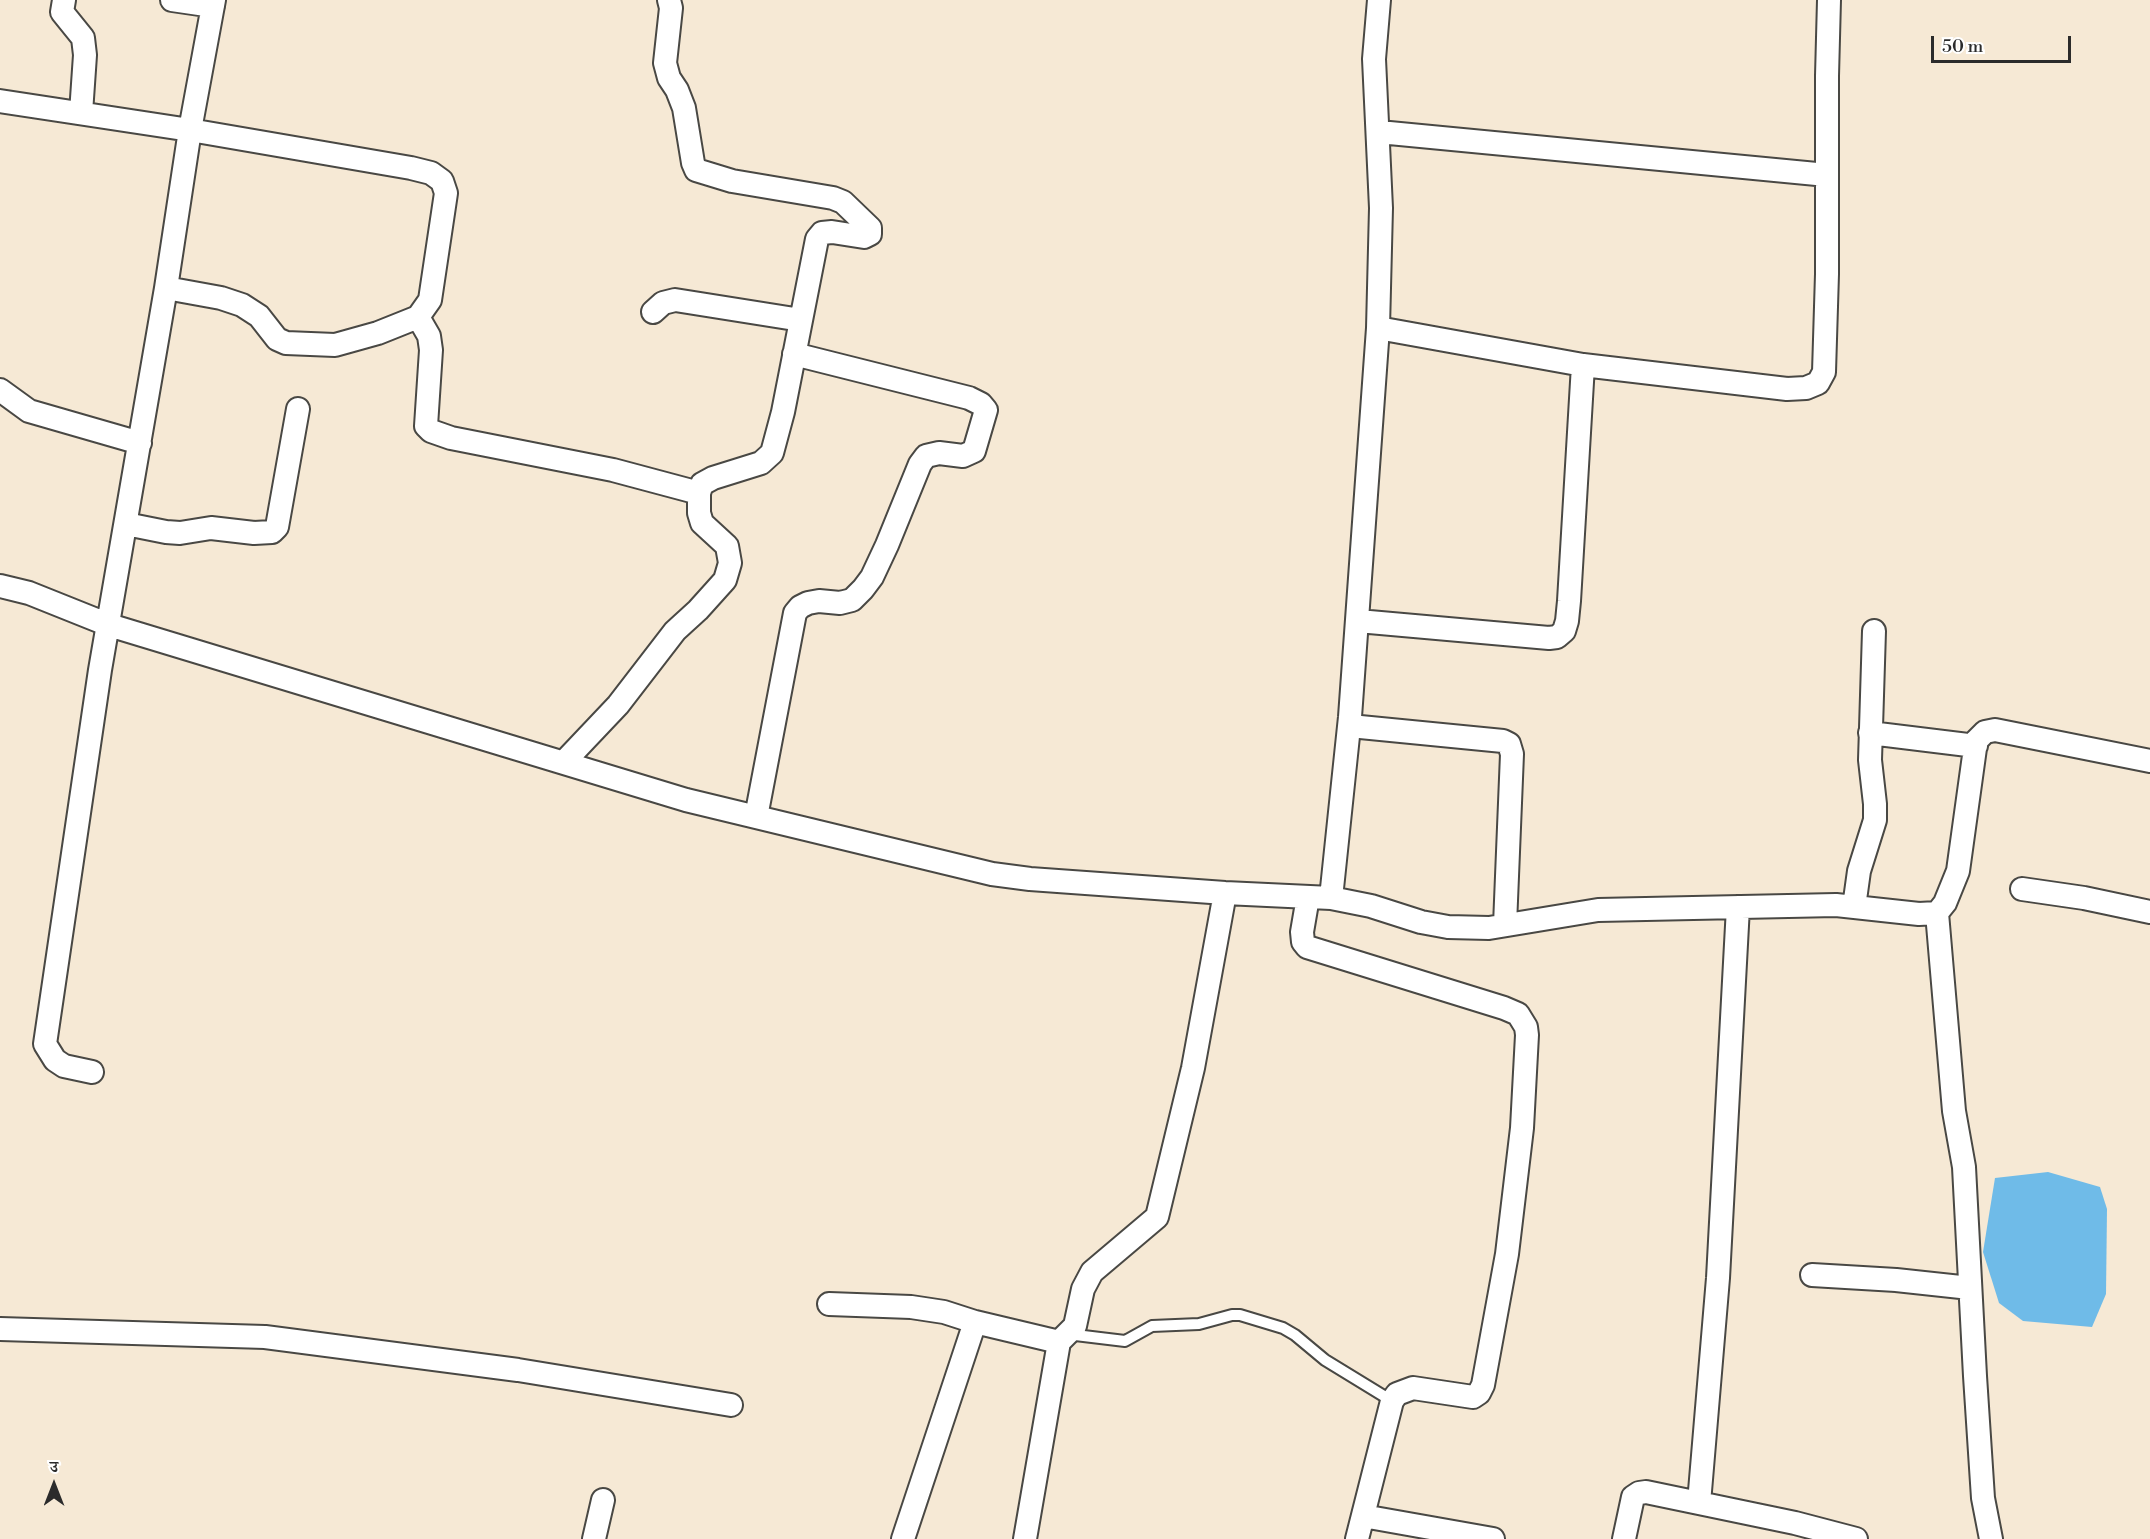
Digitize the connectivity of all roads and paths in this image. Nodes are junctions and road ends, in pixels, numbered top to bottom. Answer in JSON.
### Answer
{"nodes":[{"id":1,"x":64,"y":0,"type":"edge"},
{"id":2,"x":172,"y":0,"type":"edge"},
{"id":3,"x":669,"y":0,"type":"edge"},
{"id":4,"x":1379,"y":0,"type":"edge"},
{"id":5,"x":1829,"y":0,"type":"edge"},
{"id":6,"x":213,"y":3,"type":"edge"},
{"id":7,"x":0,"y":101,"type":"edge"},
{"id":8,"x":81,"y":113,"type":"junction"},
{"id":9,"x":190,"y":130,"type":"junction"},
{"id":10,"x":1379,"y":132,"type":"junction"},
{"id":11,"x":1827,"y":175,"type":"junction"},
{"id":12,"x":166,"y":288,"type":"junction"},
{"id":13,"x":653,"y":312,"type":"dead end"},
{"id":14,"x":418,"y":317,"type":"junction"},
{"id":15,"x":801,"y":320,"type":"junction"},
{"id":16,"x":1378,"y":328,"type":"junction"},
{"id":17,"x":794,"y":354,"type":"junction"},
{"id":18,"x":1583,"y":365,"type":"junction"},
{"id":19,"x":0,"y":390,"type":"edge"},
{"id":20,"x":298,"y":409,"type":"dead end"},
{"id":21,"x":140,"y":443,"type":"junction"},
{"id":22,"x":699,"y":493,"type":"junction"},
{"id":23,"x":126,"y":524,"type":"junction"},
{"id":24,"x":0,"y":586,"type":"edge"},
{"id":25,"x":1358,"y":621,"type":"junction"},
{"id":26,"x":108,"y":625,"type":"junction"},
{"id":27,"x":1874,"y":631,"type":"dead end"},
{"id":28,"x":1350,"y":726,"type":"junction"},
{"id":29,"x":1870,"y":733,"type":"junction"},
{"id":30,"x":1976,"y":746,"type":"junction"},
{"id":31,"x":2150,"y":761,"type":"edge"},
{"id":32,"x":564,"y":762,"type":"junction"},
{"id":33,"x":756,"y":817,"type":"junction"},
{"id":34,"x":2022,"y":889,"type":"dead end"},
{"id":35,"x":1225,"y":893,"type":"junction"},
{"id":36,"x":1308,"y":897,"type":"junction"},
{"id":37,"x":1331,"y":898,"type":"junction"},
{"id":38,"x":1738,"y":907,"type":"junction"},
{"id":39,"x":1854,"y":907,"type":"junction"},
{"id":40,"x":2150,"y":912,"type":"edge"},
{"id":41,"x":1937,"y":913,"type":"junction"},
{"id":42,"x":1505,"y":925,"type":"junction"},
{"id":43,"x":92,"y":1072,"type":"dead end"},
{"id":44,"x":1812,"y":1275,"type":"dead end"},
{"id":45,"x":1970,"y":1288,"type":"junction"},
{"id":46,"x":829,"y":1304,"type":"dead end"},
{"id":47,"x":975,"y":1322,"type":"junction"},
{"id":48,"x":0,"y":1330,"type":"edge"},
{"id":49,"x":1063,"y":1338,"type":"junction"},
{"id":50,"x":1392,"y":1401,"type":"junction"},
{"id":51,"x":731,"y":1405,"type":"dead end"},
{"id":52,"x":603,"y":1500,"type":"dead end"},
{"id":53,"x":1698,"y":1503,"type":"junction"},
{"id":54,"x":1363,"y":1516,"type":"junction"},
{"id":55,"x":594,"y":1539,"type":"edge"},
{"id":56,"x":903,"y":1539,"type":"edge"},
{"id":57,"x":1025,"y":1539,"type":"edge"},
{"id":58,"x":1357,"y":1539,"type":"edge"},
{"id":59,"x":1493,"y":1539,"type":"edge"},
{"id":60,"x":1624,"y":1539,"type":"edge"},
{"id":61,"x":1856,"y":1539,"type":"edge"},
{"id":62,"x":1991,"y":1539,"type":"edge"}],
"edges":[{"from":1,"to":8,"type":"street"},
{"from":2,"to":6,"type":"street"},
{"from":3,"to":15,"type":"street"},
{"from":4,"to":10,"type":"street"},
{"from":5,"to":11,"type":"street"},
{"from":6,"to":9,"type":"street"},
{"from":7,"to":8,"type":"street"},
{"from":8,"to":9,"type":"street"},
{"from":9,"to":12,"type":"street"},
{"from":9,"to":14,"type":"street"},
{"from":10,"to":11,"type":"street"},
{"from":10,"to":16,"type":"street"},
{"from":11,"to":18,"type":"street"},
{"from":12,"to":14,"type":"street"},
{"from":12,"to":21,"type":"street"},
{"from":13,"to":15,"type":"street"},
{"from":14,"to":22,"type":"street"},
{"from":15,"to":17,"type":"street"},
{"from":16,"to":18,"type":"street"},
{"from":16,"to":25,"type":"street"},
{"from":17,"to":22,"type":"street"},
{"from":17,"to":33,"type":"street"},
{"from":18,"to":25,"type":"street"},
{"from":19,"to":21,"type":"street"},
{"from":20,"to":23,"type":"street"},
{"from":21,"to":23,"type":"street"},
{"from":22,"to":32,"type":"street"},
{"from":23,"to":26,"type":"street"},
{"from":24,"to":26,"type":"street"},
{"from":25,"to":28,"type":"street"},
{"from":26,"to":32,"type":"street"},
{"from":26,"to":43,"type":"street"},
{"from":27,"to":29,"type":"street"},
{"from":28,"to":37,"type":"street"},
{"from":28,"to":42,"type":"street"},
{"from":29,"to":30,"type":"street"},
{"from":29,"to":39,"type":"street"},
{"from":30,"to":31,"type":"street"},
{"from":30,"to":41,"type":"street"},
{"from":32,"to":33,"type":"street"},
{"from":33,"to":35,"type":"street"},
{"from":34,"to":40,"type":"street"},
{"from":35,"to":36,"type":"street"},
{"from":35,"to":49,"type":"street"},
{"from":36,"to":37,"type":"street"},
{"from":36,"to":50,"type":"street"},
{"from":37,"to":42,"type":"street"},
{"from":38,"to":39,"type":"street"},
{"from":38,"to":42,"type":"street"},
{"from":38,"to":53,"type":"street"},
{"from":39,"to":41,"type":"street"},
{"from":41,"to":45,"type":"street"},
{"from":44,"to":45,"type":"street"},
{"from":45,"to":62,"type":"street"},
{"from":46,"to":47,"type":"street"},
{"from":47,"to":49,"type":"street"},
{"from":47,"to":56,"type":"street"},
{"from":48,"to":51,"type":"street"},
{"from":49,"to":50,"type":"lane"},
{"from":49,"to":57,"type":"street"},
{"from":50,"to":54,"type":"street"},
{"from":52,"to":55,"type":"street"},
{"from":53,"to":60,"type":"street"},
{"from":53,"to":61,"type":"street"},
{"from":54,"to":58,"type":"street"},
{"from":54,"to":59,"type":"street"}]}
